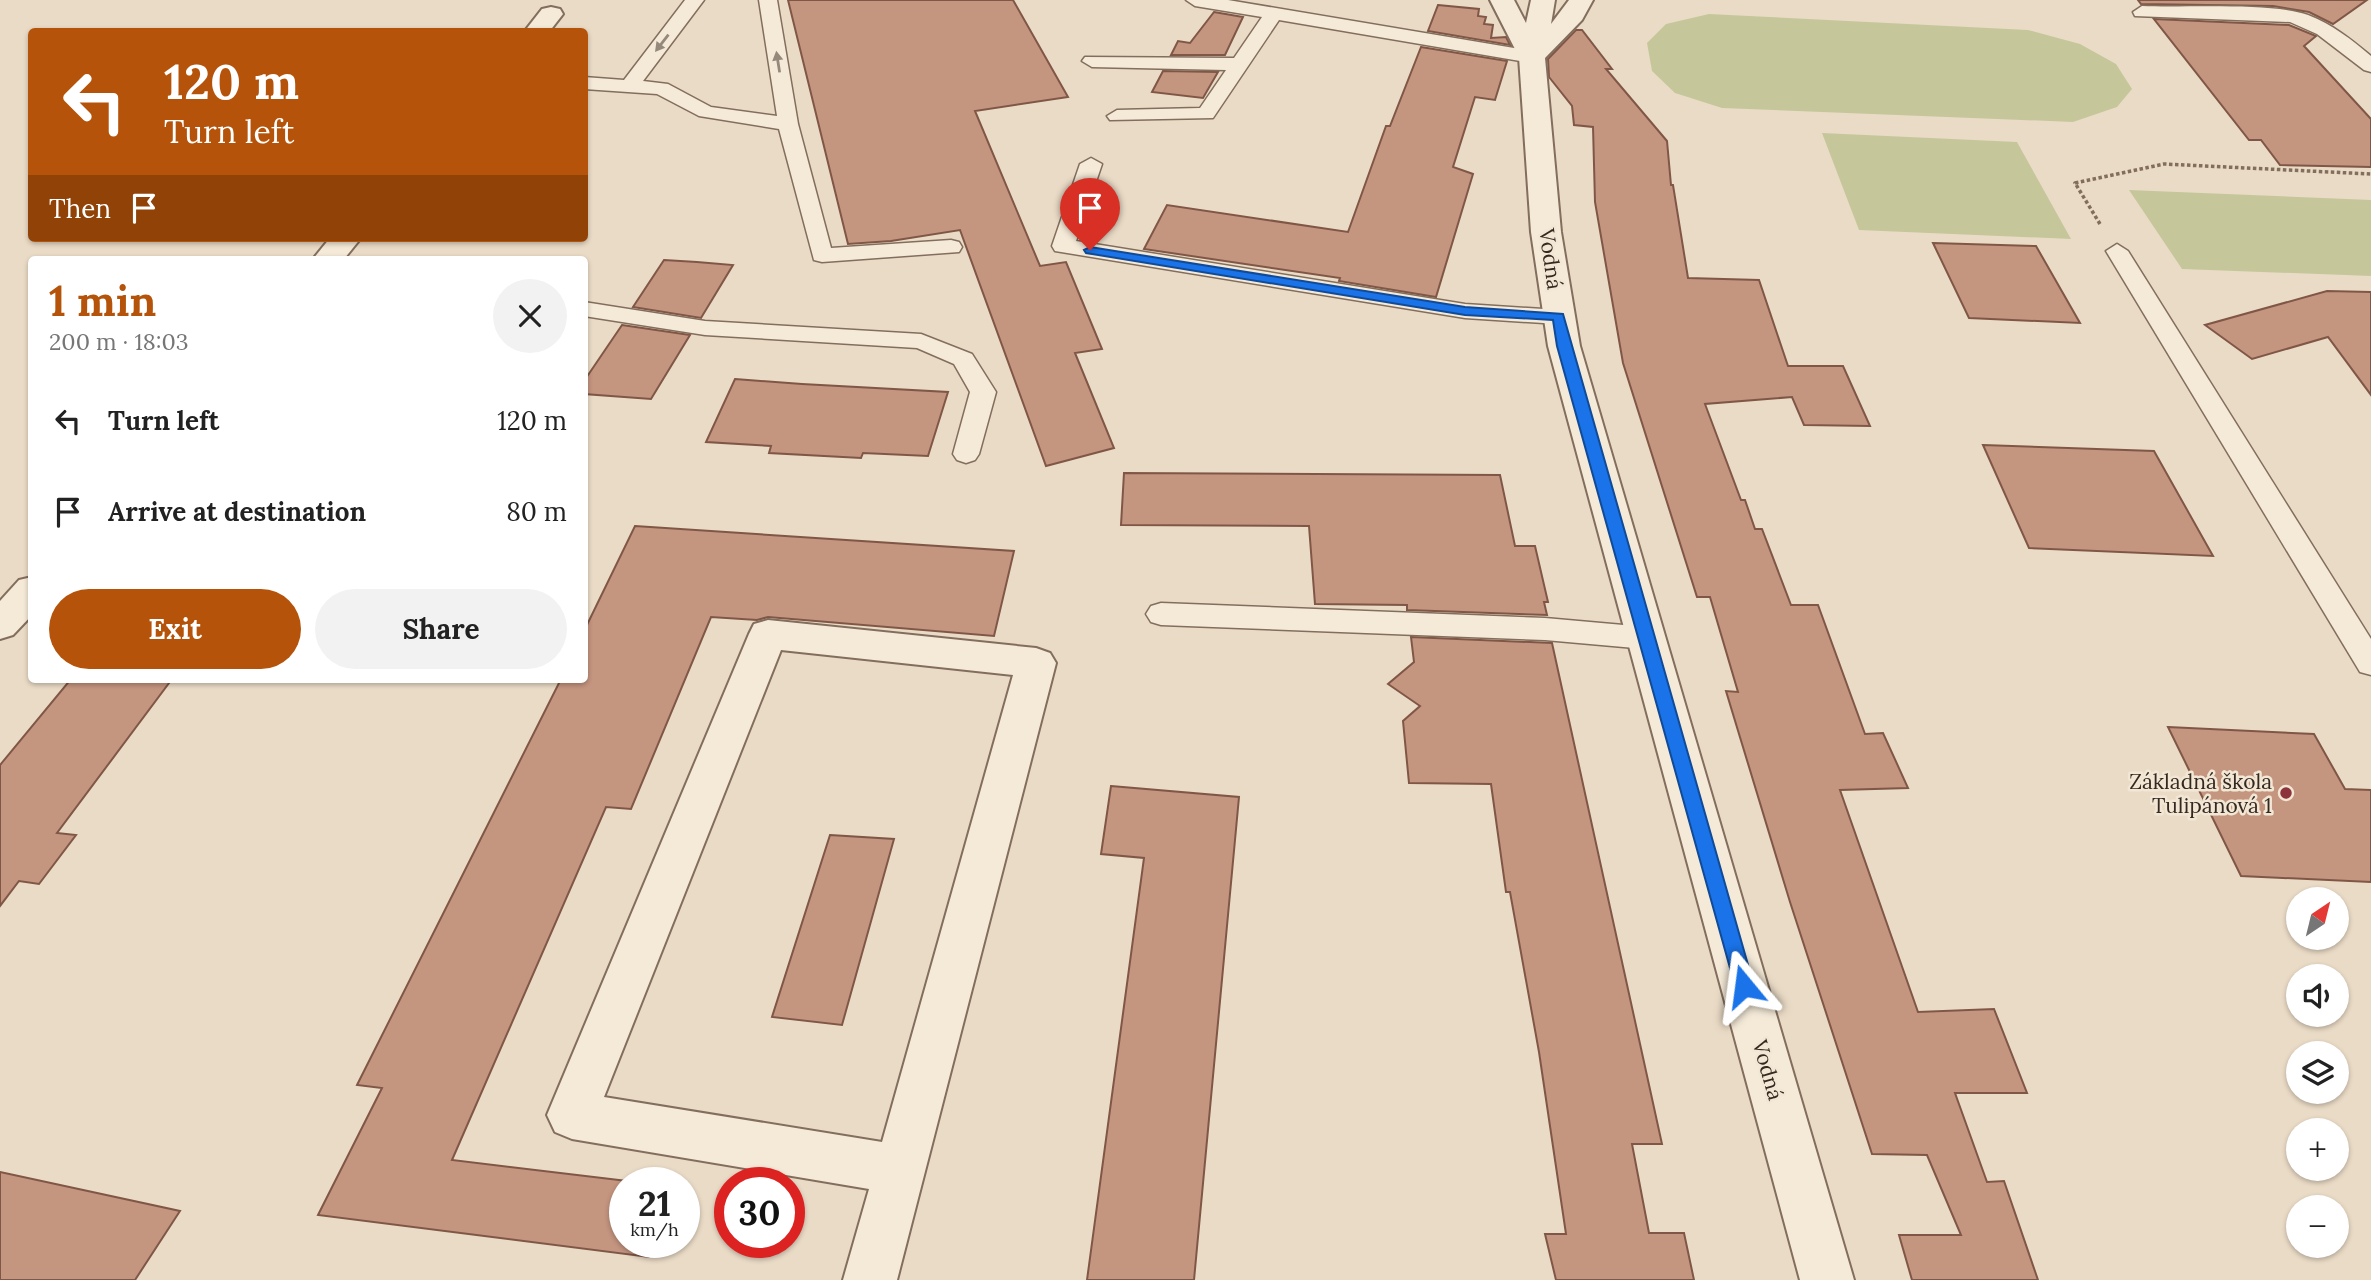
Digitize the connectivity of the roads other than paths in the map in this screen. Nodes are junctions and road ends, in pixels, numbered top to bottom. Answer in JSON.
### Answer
{"nodes":[{"id":1,"x":695,"y":0,"type":"edge"},
{"id":2,"x":768,"y":0,"type":"edge"},
{"id":3,"x":1195,"y":0,"type":"edge"},
{"id":4,"x":1502,"y":0,"type":"edge"},
{"id":5,"x":1543,"y":0,"type":"edge"},
{"id":6,"x":1581,"y":0,"type":"edge"},
{"id":7,"x":2142,"y":12,"type":"dead end"},
{"id":8,"x":1275,"y":13,"type":"junction"},
{"id":9,"x":1532,"y":57,"type":"junction"},
{"id":10,"x":1092,"y":61,"type":"dead end"},
{"id":11,"x":1240,"y":64,"type":"junction"},
{"id":12,"x":2371,"y":66,"type":"edge"},
{"id":13,"x":588,"y":83,"type":"edge"},
{"id":14,"x":629,"y":86,"type":"junction"},
{"id":15,"x":1117,"y":116,"type":"dead end"},
{"id":16,"x":788,"y":124,"type":"junction"},
{"id":17,"x":1091,"y":164,"type":"dead end"},
{"id":18,"x":342,"y":242,"type":"edge"},
{"id":19,"x":951,"y":247,"type":"dead end"},
{"id":20,"x":2117,"y":251,"type":"road end"},
{"id":21,"x":330,"y":256,"type":"edge"},
{"id":22,"x":588,"y":310,"type":"edge"},
{"id":23,"x":1559,"y":317,"type":"junction"},
{"id":24,"x":965,"y":454,"type":"dead end"},
{"id":25,"x":28,"y":594,"type":"edge"},
{"id":26,"x":1161,"y":614,"type":"dead end"},
{"id":27,"x":0,"y":625,"type":"edge"},
{"id":28,"x":1646,"y":638,"type":"junction"},
{"id":29,"x":2371,"y":664,"type":"edge"},
{"id":30,"x":900,"y":1170,"type":"junction"},
{"id":31,"x":870,"y":1280,"type":"edge"},
{"id":32,"x":1827,"y":1280,"type":"edge"}],
"edges":[{"from":1,"to":14,"type":"lane","one_way":true},
{"from":16,"to":2,"type":"lane","one_way":true},
{"from":3,"to":8,"type":"lane"},
{"from":4,"to":9,"type":"street"},
{"from":5,"to":9,"type":"street","name":"Vodná"},
{"from":6,"to":9,"type":"street"},
{"from":7,"to":12,"type":"lane"},
{"from":8,"to":9,"type":"lane"},
{"from":8,"to":11,"type":"lane"},
{"from":9,"to":23,"type":"street","name":"Vodná"},
{"from":10,"to":11,"type":"lane"},
{"from":11,"to":15,"type":"lane"},
{"from":13,"to":14,"type":"lane"},
{"from":14,"to":16,"type":"lane"},
{"from":16,"to":19,"type":"lane"},
{"from":17,"to":23,"type":"lane"},
{"from":18,"to":21,"type":"street"},
{"from":20,"to":29,"type":"lane"},
{"from":22,"to":24,"type":"lane"},
{"from":23,"to":28,"type":"street","name":"Vodná"},
{"from":25,"to":27,"type":"street"},
{"from":26,"to":28,"type":"lane"},
{"from":28,"to":32,"type":"street","name":"Vodná"},
{"from":30,"to":30,"type":"street"},
{"from":30,"to":31,"type":"street"}]}
